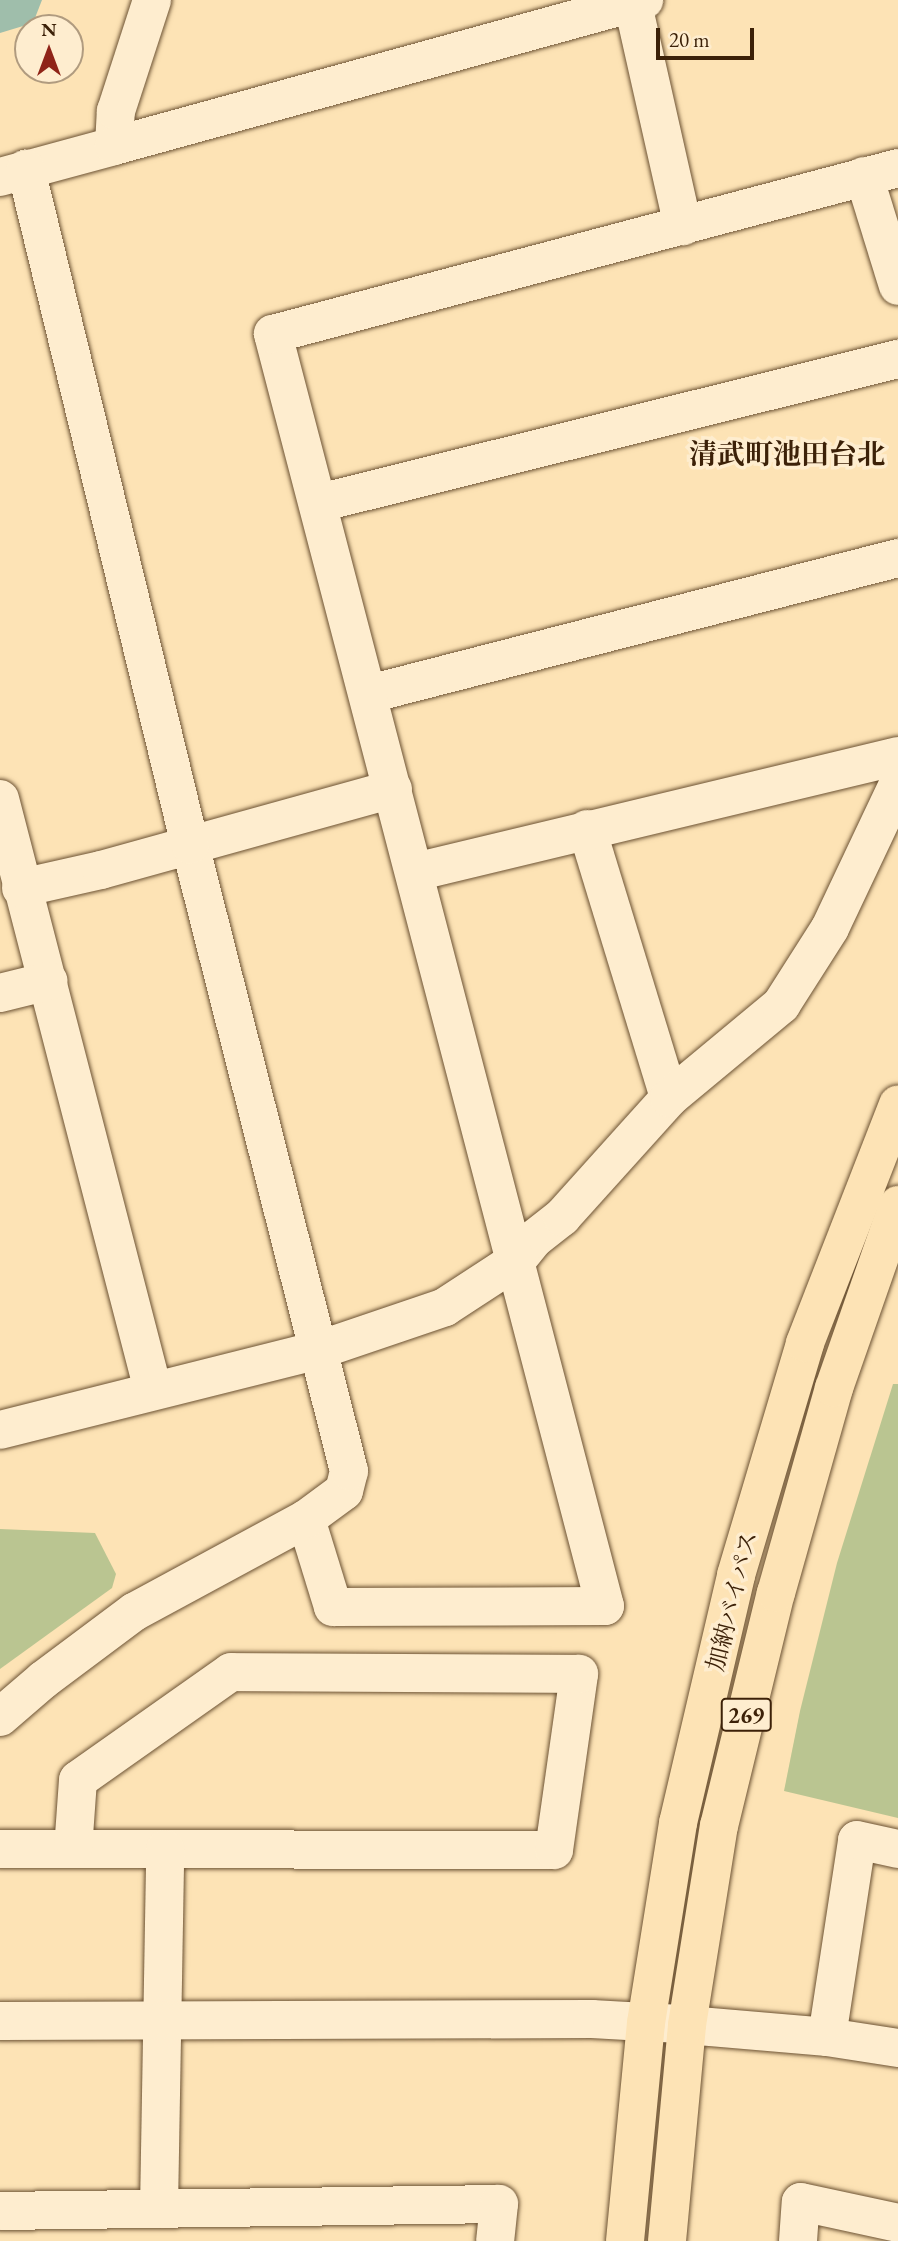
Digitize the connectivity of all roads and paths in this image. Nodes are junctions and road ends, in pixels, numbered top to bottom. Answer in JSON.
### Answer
{"nodes":[{"id":1,"x":152,"y":0,"type":"edge"},
{"id":2,"x":636,"y":1,"type":"edge"},
{"id":3,"x":114,"y":146,"type":"junction"},
{"id":4,"x":881,"y":172,"type":"edge"},
{"id":5,"x":13,"y":173,"type":"edge"},
{"id":6,"x":683,"y":226,"type":"junction"},
{"id":7,"x":898,"y":286,"type":"edge"},
{"id":8,"x":898,"y":359,"type":"edge"},
{"id":9,"x":319,"y":503,"type":"junction"},
{"id":10,"x":898,"y":558,"type":"edge"},
{"id":11,"x":369,"y":694,"type":"junction"},
{"id":12,"x":898,"y":756,"type":"edge"},
{"id":13,"x":898,"y":784,"type":"edge"},
{"id":14,"x":393,"y":789,"type":"junction"},
{"id":15,"x":0,"y":799,"type":"edge"},
{"id":16,"x":587,"y":829,"type":"junction"},
{"id":17,"x":190,"y":845,"type":"junction"},
{"id":18,"x":415,"y":872,"type":"junction"},
{"id":19,"x":21,"y":888,"type":"junction"},
{"id":20,"x":49,"y":981,"type":"junction"},
{"id":21,"x":0,"y":993,"type":"edge"},
{"id":22,"x":669,"y":1098,"type":"junction"},
{"id":23,"x":898,"y":1105,"type":"edge"},
{"id":24,"x":898,"y":1205,"type":"edge"},
{"id":25,"x":517,"y":1260,"type":"junction"},
{"id":26,"x":319,"y":1350,"type":"junction"},
{"id":27,"x":153,"y":1390,"type":"junction"},
{"id":28,"x":0,"y":1430,"type":"edge"},
{"id":29,"x":306,"y":1519,"type":"junction"},
{"id":30,"x":0,"y":1717,"type":"edge"},
{"id":31,"x":0,"y":1849,"type":"edge"},
{"id":32,"x":73,"y":1849,"type":"junction"},
{"id":33,"x":165,"y":1849,"type":"junction"},
{"id":34,"x":898,"y":1849,"type":"edge"},
{"id":35,"x":0,"y":2021,"type":"edge"},
{"id":36,"x":162,"y":2021,"type":"junction"},
{"id":37,"x":646,"y":2024,"type":"junction"},
{"id":38,"x":687,"y":2025,"type":"junction"},
{"id":39,"x":827,"y":2037,"type":"junction"},
{"id":40,"x":898,"y":2048,"type":"edge"},
{"id":41,"x":159,"y":2209,"type":"junction"},
{"id":42,"x":0,"y":2211,"type":"edge"},
{"id":43,"x":898,"y":2223,"type":"edge"},
{"id":44,"x":495,"y":2241,"type":"edge"},
{"id":45,"x":625,"y":2241,"type":"edge"},
{"id":46,"x":667,"y":2241,"type":"edge"},
{"id":47,"x":798,"y":2241,"type":"edge"}],
"edges":[{"from":1,"to":3,"type":"street"},
{"from":2,"to":3,"type":"street"},
{"from":2,"to":6,"type":"street"},
{"from":3,"to":5,"type":"street"},
{"from":4,"to":6,"type":"street"},
{"from":4,"to":7,"type":"street"},
{"from":5,"to":17,"type":"street"},
{"from":6,"to":9,"type":"street"},
{"from":8,"to":9,"type":"street"},
{"from":9,"to":11,"type":"street"},
{"from":10,"to":11,"type":"street"},
{"from":11,"to":14,"type":"street"},
{"from":12,"to":16,"type":"street"},
{"from":13,"to":22,"type":"street"},
{"from":14,"to":17,"type":"street"},
{"from":14,"to":18,"type":"street"},
{"from":15,"to":19,"type":"street"},
{"from":16,"to":18,"type":"street"},
{"from":16,"to":22,"type":"street"},
{"from":17,"to":19,"type":"street"},
{"from":17,"to":26,"type":"street"},
{"from":18,"to":25,"type":"street"},
{"from":19,"to":20,"type":"street"},
{"from":20,"to":21,"type":"street"},
{"from":20,"to":27,"type":"street"},
{"from":22,"to":25,"type":"street"},
{"from":23,"to":37,"type":"highway","name":"加納バイパス","number":"269"},
{"from":24,"to":38,"type":"highway","name":"加納バイパス","number":"269"},
{"from":25,"to":26,"type":"street"},
{"from":25,"to":29,"type":"street"},
{"from":26,"to":27,"type":"street"},
{"from":26,"to":29,"type":"street"},
{"from":27,"to":28,"type":"street"},
{"from":29,"to":30,"type":"street"},
{"from":31,"to":32,"type":"street"},
{"from":32,"to":33,"type":"street"},
{"from":32,"to":33,"type":"street"},
{"from":33,"to":36,"type":"street"},
{"from":34,"to":39,"type":"street"},
{"from":35,"to":36,"type":"street"},
{"from":36,"to":37,"type":"street"},
{"from":36,"to":41,"type":"street"},
{"from":37,"to":38,"type":"street"},
{"from":37,"to":45,"type":"highway","name":"加納バイパス","number":"269"},
{"from":38,"to":39,"type":"street"},
{"from":38,"to":46,"type":"highway","name":"加納バイパス","number":"269"},
{"from":39,"to":40,"type":"street"},
{"from":41,"to":42,"type":"street"},
{"from":41,"to":44,"type":"street"},
{"from":43,"to":47,"type":"street"}]}
